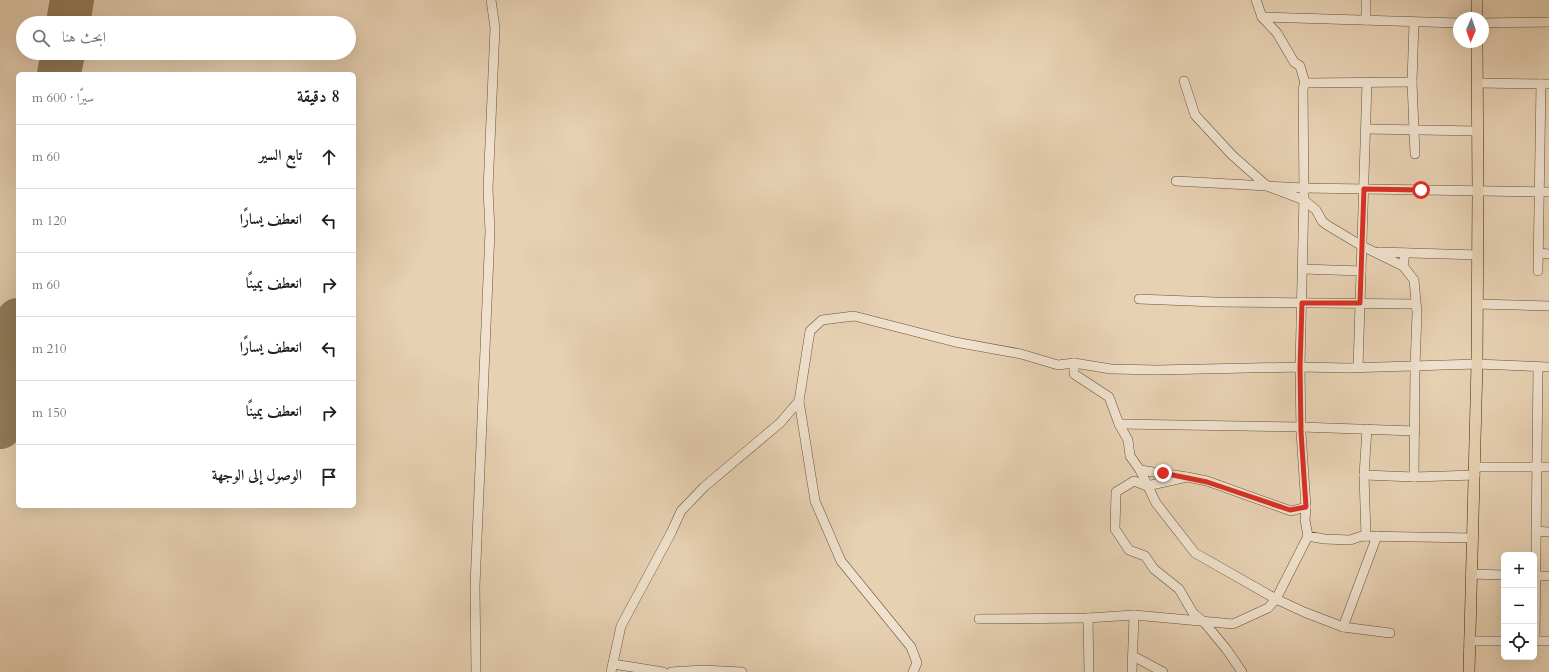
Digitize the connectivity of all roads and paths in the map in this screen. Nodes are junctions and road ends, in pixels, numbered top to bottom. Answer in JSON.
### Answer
{"nodes":[{"id":1,"x":491,"y":0,"type":"edge"},
{"id":2,"x":1256,"y":0,"type":"edge"},
{"id":3,"x":1366,"y":0,"type":"edge"},
{"id":4,"x":1476,"y":0,"type":"edge"},
{"id":5,"x":1477,"y":12,"type":"edge"},
{"id":6,"x":1262,"y":18,"type":"junction"},
{"id":7,"x":1366,"y":20,"type":"junction"},
{"id":8,"x":1414,"y":22,"type":"junction"},
{"id":9,"x":1549,"y":22,"type":"edge"},
{"id":10,"x":1453,"y":23,"type":"edge"},
{"id":11,"x":1489,"y":23,"type":"edge"},
{"id":12,"x":1477,"y":48,"type":"edge"},
{"id":13,"x":1184,"y":81,"type":"dead end"},
{"id":14,"x":1305,"y":82,"type":"junction"},
{"id":15,"x":1367,"y":82,"type":"junction"},
{"id":16,"x":1412,"y":82,"type":"junction"},
{"id":17,"x":1477,"y":83,"type":"junction"},
{"id":18,"x":1545,"y":84,"type":"edge"},
{"id":19,"x":1366,"y":129,"type":"junction"},
{"id":20,"x":1415,"y":130,"type":"junction"},
{"id":21,"x":1478,"y":131,"type":"junction"},
{"id":22,"x":1545,"y":133,"type":"edge"},
{"id":23,"x":1414,"y":154,"type":"dead end"},
{"id":24,"x":1176,"y":181,"type":"dead end"},
{"id":25,"x":1267,"y":186,"type":"junction"},
{"id":26,"x":1304,"y":188,"type":"junction"},
{"id":27,"x":1364,"y":189,"type":"junction"},
{"id":28,"x":1478,"y":191,"type":"junction"},
{"id":29,"x":1539,"y":192,"type":"junction"},
{"id":30,"x":1549,"y":192,"type":"edge"},
{"id":31,"x":1304,"y":200,"type":"junction"},
{"id":32,"x":1362,"y":249,"type":"junction"},
{"id":33,"x":1374,"y":252,"type":"junction"},
{"id":34,"x":1405,"y":253,"type":"junction"},
{"id":35,"x":1539,"y":254,"type":"junction"},
{"id":36,"x":1549,"y":254,"type":"edge"},
{"id":37,"x":1478,"y":255,"type":"junction"},
{"id":38,"x":1404,"y":266,"type":"junction"},
{"id":39,"x":1302,"y":269,"type":"junction"},
{"id":40,"x":1361,"y":271,"type":"junction"},
{"id":41,"x":1538,"y":271,"type":"dead end"},
{"id":42,"x":1139,"y":299,"type":"dead end"},
{"id":43,"x":1302,"y":303,"type":"junction"},
{"id":44,"x":1360,"y":303,"type":"junction"},
{"id":45,"x":1415,"y":304,"type":"junction"},
{"id":46,"x":1477,"y":304,"type":"junction"},
{"id":47,"x":1549,"y":306,"type":"edge"},
{"id":48,"x":1074,"y":363,"type":"junction"},
{"id":49,"x":1477,"y":364,"type":"junction"},
{"id":50,"x":1415,"y":366,"type":"junction"},
{"id":51,"x":1538,"y":366,"type":"junction"},
{"id":52,"x":1300,"y":367,"type":"junction"},
{"id":53,"x":1549,"y":367,"type":"edge"},
{"id":54,"x":1358,"y":368,"type":"junction"},
{"id":55,"x":799,"y":400,"type":"junction"},
{"id":56,"x":1119,"y":424,"type":"junction"},
{"id":57,"x":1301,"y":427,"type":"junction"},
{"id":58,"x":1366,"y":429,"type":"junction"},
{"id":59,"x":1415,"y":431,"type":"junction"},
{"id":60,"x":1537,"y":468,"type":"junction"},
{"id":61,"x":1549,"y":468,"type":"edge"},
{"id":62,"x":1140,"y":470,"type":"junction"},
{"id":63,"x":1475,"y":471,"type":"junction"},
{"id":64,"x":1364,"y":475,"type":"junction"},
{"id":65,"x":1187,"y":477,"type":"junction"},
{"id":66,"x":1414,"y":477,"type":"junction"},
{"id":67,"x":1147,"y":486,"type":"junction"},
{"id":68,"x":1306,"y":507,"type":"junction"},
{"id":69,"x":1536,"y":531,"type":"junction"},
{"id":70,"x":1549,"y":532,"type":"edge"},
{"id":71,"x":1308,"y":536,"type":"junction"},
{"id":72,"x":1366,"y":536,"type":"junction"},
{"id":73,"x":1377,"y":536,"type":"junction"},
{"id":74,"x":1472,"y":538,"type":"junction"},
{"id":75,"x":1536,"y":552,"type":"edge"},
{"id":76,"x":1471,"y":574,"type":"junction"},
{"id":77,"x":1501,"y":575,"type":"edge"},
{"id":78,"x":1537,"y":576,"type":"edge"},
{"id":79,"x":1549,"y":576,"type":"edge"},
{"id":80,"x":1535,"y":588,"type":"edge"},
{"id":81,"x":1276,"y":599,"type":"junction"},
{"id":82,"x":1134,"y":615,"type":"junction"},
{"id":83,"x":1088,"y":618,"type":"junction"},
{"id":84,"x":979,"y":619,"type":"dead end"},
{"id":85,"x":1204,"y":622,"type":"junction"},
{"id":86,"x":1534,"y":624,"type":"edge"},
{"id":87,"x":1343,"y":627,"type":"junction"},
{"id":88,"x":1390,"y":633,"type":"dead end"},
{"id":89,"x":1469,"y":641,"type":"junction"},
{"id":90,"x":1501,"y":641,"type":"edge"},
{"id":91,"x":1537,"y":641,"type":"edge"},
{"id":92,"x":1549,"y":641,"type":"edge"},
{"id":93,"x":1132,"y":656,"type":"junction"},
{"id":94,"x":612,"y":668,"type":"edge"},
{"id":95,"x":476,"y":672,"type":"edge"},
{"id":96,"x":663,"y":672,"type":"edge"},
{"id":97,"x":671,"y":672,"type":"edge"},
{"id":98,"x":742,"y":672,"type":"edge"},
{"id":99,"x":913,"y":672,"type":"edge"},
{"id":100,"x":1089,"y":672,"type":"edge"},
{"id":101,"x":1132,"y":672,"type":"edge"},
{"id":102,"x":1163,"y":672,"type":"edge"},
{"id":103,"x":1242,"y":672,"type":"edge"},
{"id":104,"x":1469,"y":672,"type":"edge"}],
"edges":[{"from":1,"to":95,"type":"street"},
{"from":2,"to":6,"type":"street"},
{"from":3,"to":7,"type":"street"},
{"from":4,"to":5,"type":"main road"},
{"from":6,"to":7,"type":"street"},
{"from":6,"to":14,"type":"street"},
{"from":7,"to":8,"type":"street"},
{"from":8,"to":10,"type":"street"},
{"from":8,"to":16,"type":"street"},
{"from":9,"to":11,"type":"street"},
{"from":12,"to":17,"type":"main road"},
{"from":13,"to":25,"type":"street"},
{"from":14,"to":15,"type":"street"},
{"from":14,"to":26,"type":"street"},
{"from":15,"to":16,"type":"street"},
{"from":15,"to":19,"type":"street"},
{"from":16,"to":20,"type":"street"},
{"from":17,"to":18,"type":"street"},
{"from":17,"to":21,"type":"main road"},
{"from":18,"to":22,"type":"street"},
{"from":19,"to":20,"type":"street"},
{"from":19,"to":27,"type":"street"},
{"from":20,"to":21,"type":"street"},
{"from":20,"to":23,"type":"street"},
{"from":21,"to":28,"type":"main road"},
{"from":22,"to":29,"type":"street"},
{"from":24,"to":25,"type":"street"},
{"from":25,"to":26,"type":"street"},
{"from":25,"to":31,"type":"street"},
{"from":26,"to":27,"type":"street"},
{"from":26,"to":31,"type":"street"},
{"from":27,"to":28,"type":"street"},
{"from":27,"to":32,"type":"street"},
{"from":28,"to":29,"type":"street"},
{"from":28,"to":37,"type":"main road"},
{"from":29,"to":30,"type":"street"},
{"from":29,"to":35,"type":"street"},
{"from":31,"to":32,"type":"street"},
{"from":31,"to":39,"type":"street"},
{"from":32,"to":33,"type":"street"},
{"from":32,"to":40,"type":"street"},
{"from":33,"to":34,"type":"street"},
{"from":33,"to":38,"type":"street"},
{"from":34,"to":37,"type":"street"},
{"from":34,"to":38,"type":"street"},
{"from":35,"to":36,"type":"street"},
{"from":35,"to":41,"type":"street"},
{"from":37,"to":46,"type":"main road"},
{"from":38,"to":45,"type":"street"},
{"from":39,"to":40,"type":"street"},
{"from":39,"to":43,"type":"street"},
{"from":40,"to":44,"type":"street"},
{"from":42,"to":43,"type":"street"},
{"from":43,"to":44,"type":"street"},
{"from":43,"to":52,"type":"street"},
{"from":44,"to":45,"type":"street"},
{"from":44,"to":54,"type":"street"},
{"from":45,"to":50,"type":"street"},
{"from":46,"to":47,"type":"street"},
{"from":46,"to":49,"type":"main road"},
{"from":48,"to":52,"type":"street"},
{"from":48,"to":55,"type":"street"},
{"from":48,"to":56,"type":"street"},
{"from":49,"to":50,"type":"street"},
{"from":49,"to":51,"type":"street"},
{"from":49,"to":63,"type":"main road"},
{"from":50,"to":54,"type":"street"},
{"from":50,"to":59,"type":"street"},
{"from":51,"to":53,"type":"street"},
{"from":51,"to":60,"type":"street"},
{"from":52,"to":54,"type":"street"},
{"from":52,"to":57,"type":"street"},
{"from":55,"to":94,"type":"street"},
{"from":55,"to":99,"type":"street"},
{"from":56,"to":57,"type":"street"},
{"from":56,"to":62,"type":"street"},
{"from":57,"to":58,"type":"street"},
{"from":57,"to":68,"type":"street"},
{"from":58,"to":59,"type":"street"},
{"from":58,"to":64,"type":"street"},
{"from":59,"to":66,"type":"street"},
{"from":60,"to":61,"type":"street"},
{"from":60,"to":63,"type":"street"},
{"from":60,"to":69,"type":"street"},
{"from":62,"to":65,"type":"street"},
{"from":62,"to":67,"type":"street"},
{"from":63,"to":66,"type":"street"},
{"from":63,"to":74,"type":"main road"},
{"from":64,"to":66,"type":"street"},
{"from":64,"to":72,"type":"street"},
{"from":65,"to":67,"type":"street"},
{"from":65,"to":68,"type":"street"},
{"from":67,"to":81,"type":"street"},
{"from":67,"to":85,"type":"street"},
{"from":68,"to":71,"type":"street"},
{"from":69,"to":70,"type":"street"},
{"from":69,"to":75,"type":"street"},
{"from":71,"to":72,"type":"street"},
{"from":71,"to":81,"type":"street"},
{"from":72,"to":73,"type":"street"},
{"from":73,"to":74,"type":"street"},
{"from":73,"to":87,"type":"street"},
{"from":74,"to":76,"type":"main road"},
{"from":76,"to":77,"type":"street"},
{"from":76,"to":89,"type":"main road"},
{"from":78,"to":79,"type":"street"},
{"from":80,"to":86,"type":"street"},
{"from":81,"to":85,"type":"street"},
{"from":81,"to":87,"type":"street"},
{"from":82,"to":83,"type":"street"},
{"from":82,"to":85,"type":"street"},
{"from":82,"to":93,"type":"street"},
{"from":83,"to":84,"type":"street"},
{"from":83,"to":100,"type":"street"},
{"from":85,"to":103,"type":"street"},
{"from":87,"to":88,"type":"street"},
{"from":89,"to":90,"type":"street"},
{"from":89,"to":104,"type":"main road"},
{"from":91,"to":92,"type":"street"},
{"from":93,"to":101,"type":"street"},
{"from":93,"to":102,"type":"street"},
{"from":94,"to":96,"type":"street"},
{"from":97,"to":98,"type":"street"}]}
